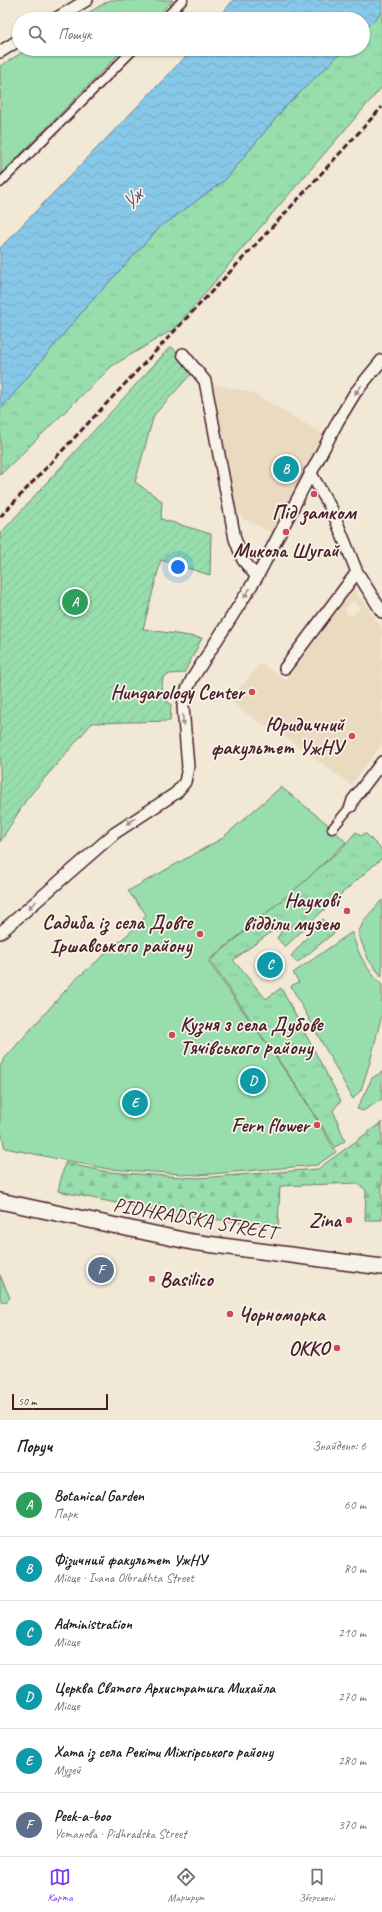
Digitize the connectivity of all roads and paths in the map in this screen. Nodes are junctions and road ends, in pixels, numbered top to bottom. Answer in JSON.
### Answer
{"nodes":[{"id":1,"x":87,"y":0,"type":"edge"},
{"id":2,"x":183,"y":0,"type":"edge"},
{"id":3,"x":67,"y":12,"type":"edge"},
{"id":4,"x":171,"y":12,"type":"edge"},
{"id":5,"x":12,"y":44,"type":"edge"},
{"id":6,"x":0,"y":52,"type":"edge"},
{"id":7,"x":127,"y":56,"type":"edge"},
{"id":8,"x":0,"y":184,"type":"edge"},
{"id":9,"x":183,"y":354,"type":"dead end"},
{"id":10,"x":382,"y":360,"type":"edge"},
{"id":11,"x":310,"y":472,"type":"junction"},
{"id":12,"x":357,"y":572,"type":"junction"},
{"id":13,"x":257,"y":577,"type":"junction"},
{"id":14,"x":382,"y":612,"type":"edge"},
{"id":15,"x":285,"y":668,"type":"dead end"},
{"id":16,"x":382,"y":762,"type":"edge"},
{"id":17,"x":351,"y":806,"type":"joint"},
{"id":18,"x":332,"y":829,"type":"dead end"},
{"id":19,"x":0,"y":933,"type":"edge"},
{"id":20,"x":0,"y":1201,"type":"edge"},
{"id":21,"x":380,"y":1264,"type":"edge"}],
"edges":[{"from":1,"to":3,"type":"street"},
{"from":2,"to":4,"type":"street"},
{"from":5,"to":6,"type":"street"},
{"from":7,"to":8,"type":"street"},
{"from":9,"to":13,"type":"street"},
{"from":10,"to":11,"type":"street","one_way":true},
{"from":11,"to":12,"type":"street"},
{"from":11,"to":13,"type":"street"},
{"from":12,"to":14,"type":"street"},
{"from":12,"to":15,"type":"street"},
{"from":13,"to":19,"type":"street","one_way":true},
{"from":16,"to":17,"type":"street"},
{"from":17,"to":18,"type":"street"},
{"from":20,"to":21,"type":"main road","name":"PIDHRADSKA STREET"}]}
